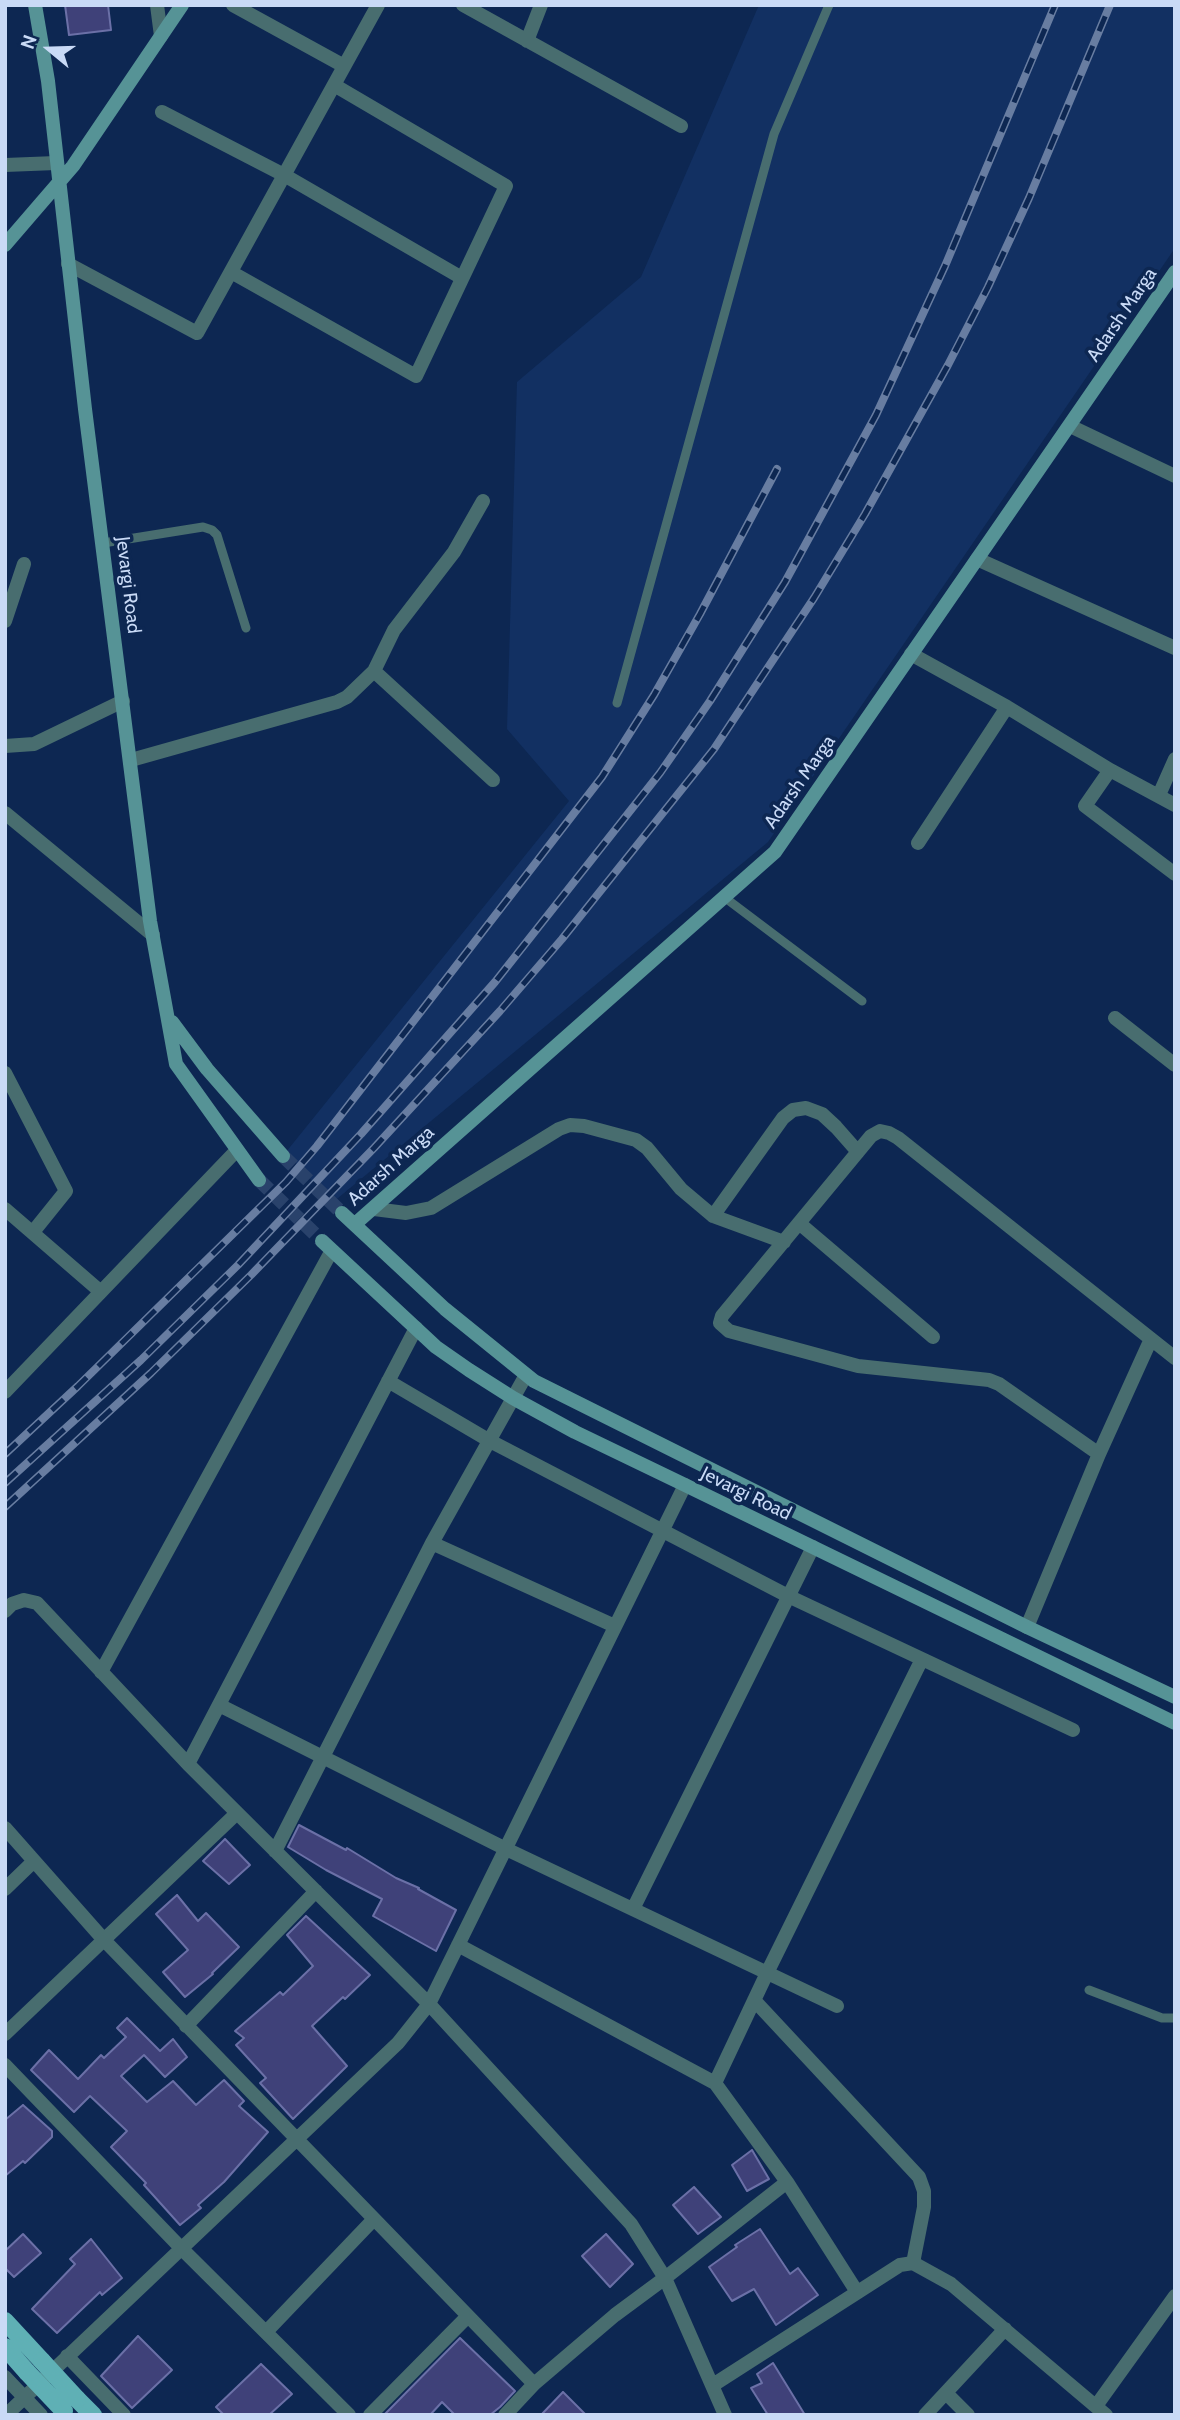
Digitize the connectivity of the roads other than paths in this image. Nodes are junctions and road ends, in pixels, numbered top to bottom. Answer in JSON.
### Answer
{"nodes":[{"id":1,"x":35,"y":5,"type":"edge"},
{"id":2,"x":157,"y":5,"type":"edge"},
{"id":3,"x":182,"y":5,"type":"edge"},
{"id":4,"x":233,"y":5,"type":"edge"},
{"id":5,"x":378,"y":5,"type":"edge"},
{"id":6,"x":463,"y":5,"type":"edge"},
{"id":7,"x":541,"y":5,"type":"edge"},
{"id":8,"x":829,"y":5,"type":"edge"},
{"id":9,"x":161,"y":36,"type":"junction"},
{"id":10,"x":527,"y":41,"type":"junction"},
{"id":11,"x":344,"y":66,"type":"junction"},
{"id":12,"x":334,"y":85,"type":"junction"},
{"id":13,"x":162,"y":112,"type":"dead end"},
{"id":14,"x":681,"y":126,"type":"dead end"},
{"id":15,"x":56,"y":163,"type":"junction"},
{"id":16,"x":5,"y":165,"type":"edge"},
{"id":17,"x":284,"y":175,"type":"junction"},
{"id":18,"x":58,"y":183,"type":"junction"},
{"id":19,"x":5,"y":244,"type":"edge"},
{"id":20,"x":68,"y":264,"type":"junction"},
{"id":21,"x":231,"y":272,"type":"junction"},
{"id":22,"x":1175,"y":272,"type":"edge"},
{"id":23,"x":462,"y":278,"type":"junction"},
{"id":24,"x":1070,"y":426,"type":"junction"},
{"id":25,"x":1175,"y":476,"type":"edge"},
{"id":26,"x":482,"y":501,"type":"dead end"},
{"id":27,"x":103,"y":543,"type":"junction"},
{"id":28,"x":977,"y":559,"type":"junction"},
{"id":29,"x":24,"y":564,"type":"dead end"},
{"id":30,"x":5,"y":621,"type":"edge"},
{"id":31,"x":246,"y":628,"type":"dead end"},
{"id":32,"x":1175,"y":648,"type":"edge"},
{"id":33,"x":911,"y":654,"type":"junction"},
{"id":34,"x":374,"y":671,"type":"junction"},
{"id":35,"x":123,"y":701,"type":"junction"},
{"id":36,"x":617,"y":703,"type":"dead end"},
{"id":37,"x":1007,"y":707,"type":"junction"},
{"id":38,"x":5,"y":746,"type":"edge"},
{"id":39,"x":1175,"y":759,"type":"edge"},
{"id":40,"x":131,"y":760,"type":"junction"},
{"id":41,"x":1110,"y":770,"type":"junction"},
{"id":42,"x":493,"y":780,"type":"dead end"},
{"id":43,"x":1159,"y":795,"type":"junction"},
{"id":44,"x":1175,"y":805,"type":"edge"},
{"id":45,"x":5,"y":813,"type":"edge"},
{"id":46,"x":918,"y":843,"type":"dead end"},
{"id":47,"x":1175,"y":874,"type":"edge"},
{"id":48,"x":724,"y":897,"type":"junction"},
{"id":49,"x":153,"y":935,"type":"junction"},
{"id":50,"x":862,"y":1001,"type":"dead end"},
{"id":51,"x":169,"y":1018,"type":"junction"},
{"id":52,"x":1115,"y":1018,"type":"dead end"},
{"id":53,"x":1175,"y":1065,"type":"edge"},
{"id":54,"x":5,"y":1073,"type":"edge"},
{"id":55,"x":237,"y":1150,"type":"junction"},
{"id":56,"x":858,"y":1152,"type":"junction"},
{"id":57,"x":283,"y":1156,"type":"tunnel mouth"},
{"id":58,"x":259,"y":1180,"type":"tunnel mouth"},
{"id":59,"x":5,"y":1209,"type":"edge"},
{"id":60,"x":374,"y":1209,"type":"junction"},
{"id":61,"x":342,"y":1213,"type":"tunnel mouth"},
{"id":62,"x":713,"y":1216,"type":"junction"},
{"id":63,"x":799,"y":1223,"type":"junction"},
{"id":64,"x":355,"y":1224,"type":"junction"},
{"id":65,"x":33,"y":1232,"type":"junction"},
{"id":66,"x":784,"y":1242,"type":"junction"},
{"id":67,"x":327,"y":1246,"type":"joint"},
{"id":68,"x":101,"y":1292,"type":"junction"},
{"id":69,"x":416,"y":1328,"type":"junction"},
{"id":70,"x":933,"y":1337,"type":"dead end"},
{"id":71,"x":1151,"y":1339,"type":"junction"},
{"id":72,"x":1175,"y":1358,"type":"edge"},
{"id":73,"x":526,"y":1374,"type":"junction"},
{"id":74,"x":388,"y":1381,"type":"junction"},
{"id":75,"x":5,"y":1392,"type":"edge"},
{"id":76,"x":513,"y":1398,"type":"junction"},
{"id":77,"x":490,"y":1441,"type":"junction"},
{"id":78,"x":1099,"y":1454,"type":"junction"},
{"id":79,"x":685,"y":1485,"type":"junction"},
{"id":80,"x":660,"y":1530,"type":"junction"},
{"id":81,"x":432,"y":1543,"type":"junction"},
{"id":82,"x":813,"y":1547,"type":"junction"},
{"id":83,"x":788,"y":1596,"type":"junction"},
{"id":84,"x":5,"y":1611,"type":"edge"},
{"id":85,"x":615,"y":1626,"type":"junction"},
{"id":86,"x":1027,"y":1627,"type":"junction"},
{"id":87,"x":922,"y":1658,"type":"junction"},
{"id":88,"x":101,"y":1672,"type":"junction"},
{"id":89,"x":1175,"y":1697,"type":"edge"},
{"id":90,"x":219,"y":1705,"type":"junction"},
{"id":91,"x":1175,"y":1723,"type":"edge"},
{"id":92,"x":1073,"y":1730,"type":"dead end"},
{"id":93,"x":323,"y":1757,"type":"junction"},
{"id":94,"x":188,"y":1764,"type":"junction"},
{"id":95,"x":237,"y":1813,"type":"junction"},
{"id":96,"x":5,"y":1828,"type":"edge"},
{"id":97,"x":506,"y":1849,"type":"junction"},
{"id":98,"x":275,"y":1851,"type":"junction"},
{"id":99,"x":34,"y":1861,"type":"junction"},
{"id":100,"x":5,"y":1889,"type":"edge"},
{"id":101,"x":316,"y":1891,"type":"junction"},
{"id":102,"x":633,"y":1909,"type":"junction"},
{"id":103,"x":104,"y":1940,"type":"junction"},
{"id":104,"x":458,"y":1945,"type":"junction"},
{"id":105,"x":767,"y":1973,"type":"junction"},
{"id":106,"x":1089,"y":1990,"type":"dead end"},
{"id":107,"x":754,"y":2000,"type":"junction"},
{"id":108,"x":429,"y":2004,"type":"junction"},
{"id":109,"x":837,"y":2006,"type":"dead end"},
{"id":110,"x":1175,"y":2018,"type":"edge"},
{"id":111,"x":186,"y":2026,"type":"junction"},
{"id":112,"x":5,"y":2034,"type":"edge"},
{"id":113,"x":5,"y":2065,"type":"edge"},
{"id":114,"x":715,"y":2083,"type":"junction"},
{"id":115,"x":296,"y":2140,"type":"junction"},
{"id":116,"x":787,"y":2182,"type":"junction"},
{"id":117,"x":374,"y":2220,"type":"junction"},
{"id":118,"x":181,"y":2248,"type":"junction"},
{"id":119,"x":913,"y":2263,"type":"junction"},
{"id":120,"x":665,"y":2278,"type":"junction"},
{"id":121,"x":857,"y":2292,"type":"junction"},
{"id":122,"x":1175,"y":2296,"type":"edge"},
{"id":123,"x":468,"y":2316,"type":"junction"},
{"id":124,"x":5,"y":2321,"type":"edge"},
{"id":125,"x":1005,"y":2329,"type":"junction"},
{"id":126,"x":266,"y":2332,"type":"junction"},
{"id":127,"x":5,"y":2347,"type":"edge"},
{"id":128,"x":67,"y":2356,"type":"junction"},
{"id":129,"x":34,"y":2367,"type":"junction"},
{"id":130,"x":5,"y":2377,"type":"edge"},
{"id":131,"x":534,"y":2384,"type":"junction"},
{"id":132,"x":713,"y":2385,"type":"junction"},
{"id":133,"x":946,"y":2393,"type":"junction"},
{"id":134,"x":24,"y":2397,"type":"junction"},
{"id":135,"x":69,"y":2408,"type":"edge"},
{"id":136,"x":1101,"y":2411,"type":"edge"},
{"id":137,"x":6,"y":2415,"type":"edge"},
{"id":138,"x":41,"y":2415,"type":"edge"},
{"id":139,"x":93,"y":2415,"type":"edge"},
{"id":140,"x":124,"y":2415,"type":"edge"},
{"id":141,"x":349,"y":2415,"type":"edge"},
{"id":142,"x":370,"y":2415,"type":"edge"},
{"id":143,"x":505,"y":2415,"type":"edge"},
{"id":144,"x":726,"y":2415,"type":"edge"},
{"id":145,"x":925,"y":2415,"type":"edge"},
{"id":146,"x":968,"y":2415,"type":"edge"}],
"edges":[{"from":1,"to":15,"type":"main road","name":"Jevargi Road"},
{"from":2,"to":9,"type":"street"},
{"from":3,"to":9,"type":"main road"},
{"from":4,"to":11,"type":"street"},
{"from":5,"to":11,"type":"street"},
{"from":6,"to":10,"type":"street"},
{"from":7,"to":10,"type":"street"},
{"from":8,"to":36,"type":"lane"},
{"from":9,"to":18,"type":"main road"},
{"from":10,"to":14,"type":"street"},
{"from":11,"to":12,"type":"street"},
{"from":12,"to":17,"type":"street"},
{"from":12,"to":23,"type":"street"},
{"from":13,"to":17,"type":"street"},
{"from":15,"to":16,"type":"street"},
{"from":15,"to":18,"type":"main road","name":"Jevargi Road"},
{"from":17,"to":21,"type":"street"},
{"from":17,"to":23,"type":"street"},
{"from":18,"to":19,"type":"main road"},
{"from":18,"to":20,"type":"main road","name":"Jevargi Road"},
{"from":20,"to":21,"type":"street"},
{"from":20,"to":27,"type":"main road","name":"Jevargi Road"},
{"from":21,"to":23,"type":"street"},
{"from":22,"to":24,"type":"main road","name":"Adarsh Marga"},
{"from":24,"to":25,"type":"street"},
{"from":24,"to":28,"type":"main road","name":"Adarsh Marga"},
{"from":26,"to":34,"type":"street"},
{"from":27,"to":31,"type":"lane"},
{"from":27,"to":35,"type":"main road","name":"Jevargi Road"},
{"from":28,"to":32,"type":"street"},
{"from":28,"to":33,"type":"main road","name":"Adarsh Marga"},
{"from":29,"to":30,"type":"street"},
{"from":33,"to":37,"type":"street"},
{"from":33,"to":48,"type":"main road","name":"Adarsh Marga"},
{"from":34,"to":40,"type":"street"},
{"from":34,"to":42,"type":"street"},
{"from":35,"to":38,"type":"street"},
{"from":35,"to":40,"type":"main road","name":"Jevargi Road"},
{"from":37,"to":41,"type":"street"},
{"from":37,"to":46,"type":"street"},
{"from":39,"to":43,"type":"street"},
{"from":40,"to":49,"type":"main road","name":"Jevargi Road"},
{"from":41,"to":43,"type":"street"},
{"from":41,"to":47,"type":"street"},
{"from":43,"to":44,"type":"street"},
{"from":45,"to":49,"type":"street"},
{"from":48,"to":50,"type":"lane"},
{"from":48,"to":60,"type":"main road","name":"Adarsh Marga"},
{"from":49,"to":51,"type":"main road","name":"Jevargi Road"},
{"from":51,"to":55,"type":"main road","name":"Jevargi Road"},
{"from":51,"to":57,"type":"main road"},
{"from":52,"to":53,"type":"street"},
{"from":54,"to":65,"type":"street"},
{"from":55,"to":58,"type":"main road","name":"Jevargi Road"},
{"from":55,"to":68,"type":"street"},
{"from":56,"to":62,"type":"street"},
{"from":56,"to":63,"type":"street"},
{"from":56,"to":71,"type":"street"},
{"from":59,"to":65,"type":"street"},
{"from":60,"to":62,"type":"street"},
{"from":60,"to":64,"type":"main road","name":"Adarsh Marga"},
{"from":61,"to":64,"type":"main road"},
{"from":62,"to":66,"type":"street"},
{"from":63,"to":66,"type":"street"},
{"from":63,"to":70,"type":"street"},
{"from":64,"to":73,"type":"main road"},
{"from":65,"to":68,"type":"street"},
{"from":66,"to":78,"type":"street"},
{"from":67,"to":69,"type":"main road","name":"Jevargi Road"},
{"from":67,"to":88,"type":"street"},
{"from":68,"to":75,"type":"street"},
{"from":69,"to":74,"type":"street"},
{"from":69,"to":76,"type":"main road","name":"Jevargi Road"},
{"from":71,"to":72,"type":"street"},
{"from":71,"to":78,"type":"street"},
{"from":73,"to":76,"type":"street"},
{"from":73,"to":86,"type":"main road"},
{"from":74,"to":77,"type":"street"},
{"from":74,"to":90,"type":"street"},
{"from":76,"to":77,"type":"street"},
{"from":76,"to":79,"type":"main road","name":"Jevargi Road"},
{"from":77,"to":80,"type":"street"},
{"from":77,"to":81,"type":"street"},
{"from":78,"to":86,"type":"street"},
{"from":79,"to":80,"type":"street"},
{"from":79,"to":82,"type":"main road","name":"Jevargi Road"},
{"from":80,"to":83,"type":"street"},
{"from":80,"to":85,"type":"street"},
{"from":81,"to":85,"type":"street"},
{"from":81,"to":93,"type":"street"},
{"from":82,"to":83,"type":"street"},
{"from":82,"to":91,"type":"main road","name":"Jevargi Road"},
{"from":83,"to":87,"type":"street"},
{"from":83,"to":102,"type":"street"},
{"from":84,"to":88,"type":"street"},
{"from":85,"to":97,"type":"street"},
{"from":86,"to":89,"type":"main road"},
{"from":87,"to":92,"type":"street"},
{"from":87,"to":105,"type":"street"},
{"from":88,"to":94,"type":"street"},
{"from":90,"to":93,"type":"street"},
{"from":90,"to":94,"type":"street"},
{"from":93,"to":97,"type":"street"},
{"from":93,"to":98,"type":"street"},
{"from":94,"to":95,"type":"street"},
{"from":95,"to":98,"type":"street"},
{"from":95,"to":103,"type":"street"},
{"from":96,"to":99,"type":"street"},
{"from":97,"to":102,"type":"street"},
{"from":97,"to":104,"type":"street"},
{"from":98,"to":101,"type":"street"},
{"from":99,"to":100,"type":"street"},
{"from":99,"to":103,"type":"street"},
{"from":101,"to":108,"type":"street"},
{"from":101,"to":111,"type":"street"},
{"from":102,"to":105,"type":"street"},
{"from":103,"to":111,"type":"street"},
{"from":103,"to":112,"type":"street"},
{"from":104,"to":108,"type":"street"},
{"from":104,"to":114,"type":"street"},
{"from":105,"to":107,"type":"street"},
{"from":105,"to":109,"type":"street"},
{"from":106,"to":110,"type":"lane"},
{"from":107,"to":114,"type":"street"},
{"from":107,"to":119,"type":"street"},
{"from":108,"to":115,"type":"street"},
{"from":108,"to":120,"type":"street"},
{"from":111,"to":115,"type":"street"},
{"from":113,"to":118,"type":"street"},
{"from":114,"to":116,"type":"street"},
{"from":115,"to":117,"type":"street"},
{"from":115,"to":118,"type":"street"},
{"from":116,"to":120,"type":"street"},
{"from":116,"to":121,"type":"street"},
{"from":117,"to":123,"type":"street"},
{"from":117,"to":126,"type":"street"},
{"from":118,"to":126,"type":"street"},
{"from":118,"to":128,"type":"street"},
{"from":119,"to":121,"type":"street"},
{"from":119,"to":125,"type":"street"},
{"from":120,"to":131,"type":"street"},
{"from":120,"to":132,"type":"street"},
{"from":121,"to":132,"type":"street"},
{"from":122,"to":136,"type":"street"},
{"from":123,"to":131,"type":"street"},
{"from":123,"to":142,"type":"street"},
{"from":124,"to":129,"type":"main road"},
{"from":125,"to":133,"type":"street"},
{"from":125,"to":136,"type":"street"},
{"from":126,"to":141,"type":"street"},
{"from":127,"to":129,"type":"main road"},
{"from":128,"to":134,"type":"street"},
{"from":128,"to":140,"type":"street"},
{"from":129,"to":135,"type":"main road","bridge":true},
{"from":130,"to":134,"type":"street"},
{"from":131,"to":143,"type":"street"},
{"from":132,"to":144,"type":"street"},
{"from":133,"to":145,"type":"street"},
{"from":133,"to":146,"type":"street"},
{"from":134,"to":137,"type":"street"},
{"from":134,"to":138,"type":"street"},
{"from":135,"to":139,"type":"main road"}]}
